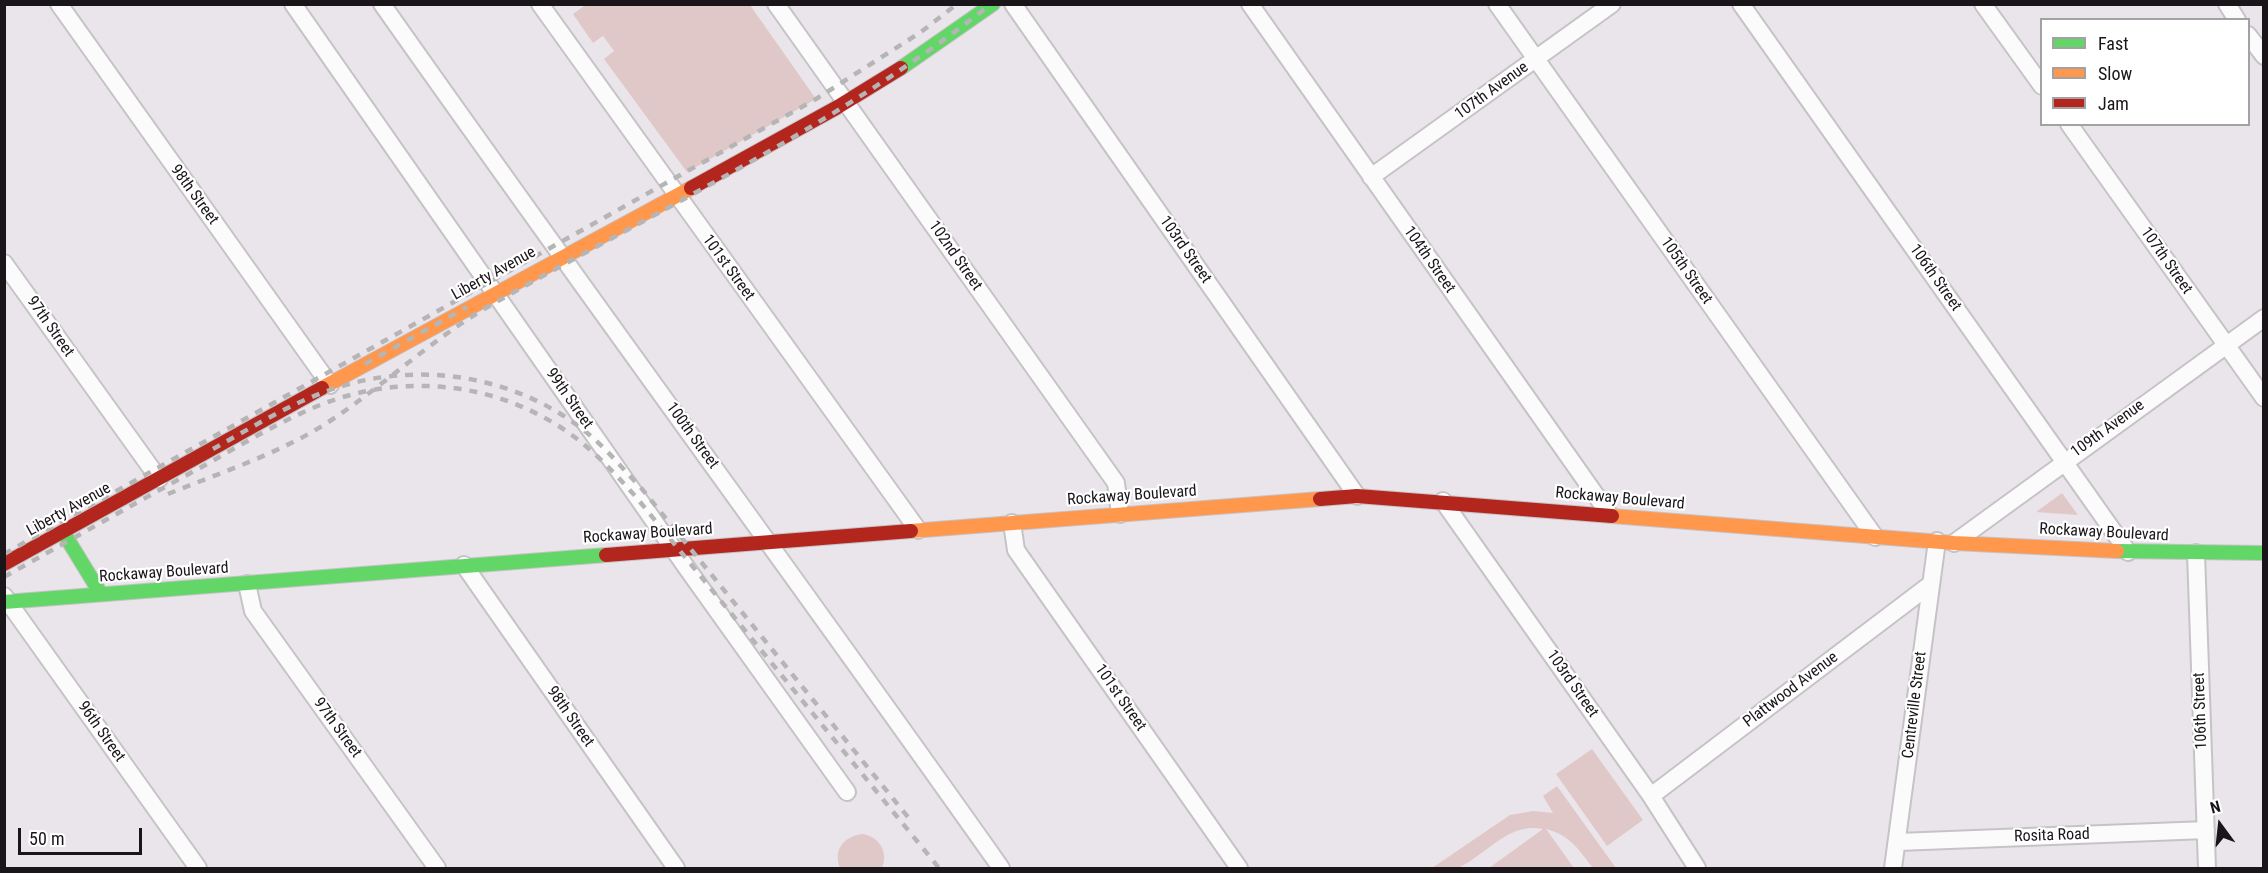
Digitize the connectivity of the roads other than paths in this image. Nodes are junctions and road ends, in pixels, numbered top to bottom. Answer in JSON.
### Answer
{"nodes":[{"id":1,"x":59,"y":4,"type":"edge"},
{"id":2,"x":293,"y":4,"type":"edge"},
{"id":3,"x":382,"y":4,"type":"edge"},
{"id":4,"x":540,"y":4,"type":"edge"},
{"id":5,"x":776,"y":4,"type":"edge"},
{"id":6,"x":993,"y":4,"type":"edge"},
{"id":7,"x":1013,"y":4,"type":"edge"},
{"id":8,"x":1250,"y":4,"type":"edge"},
{"id":9,"x":1497,"y":4,"type":"edge"},
{"id":10,"x":1612,"y":4,"type":"edge"},
{"id":11,"x":1741,"y":4,"type":"edge"},
{"id":12,"x":1983,"y":4,"type":"edge"},
{"id":13,"x":2227,"y":4,"type":"edge"},
{"id":14,"x":2236,"y":18,"type":"edge"},
{"id":15,"x":2250,"y":38,"type":"edge"},
{"id":16,"x":2264,"y":56,"type":"edge"},
{"id":17,"x":1536,"y":59,"type":"junction"},
{"id":18,"x":2040,"y":83,"type":"edge"},
{"id":19,"x":846,"y":102,"type":"junction"},
{"id":20,"x":2070,"y":126,"type":"edge"},
{"id":21,"x":1371,"y":177,"type":"junction"},
{"id":22,"x":676,"y":196,"type":"junction"},
{"id":23,"x":560,"y":257,"type":"junction"},
{"id":24,"x":4,"y":263,"type":"edge"},
{"id":25,"x":496,"y":293,"type":"junction"},
{"id":26,"x":2264,"y":318,"type":"edge"},
{"id":27,"x":2226,"y":345,"type":"junction"},
{"id":28,"x":330,"y":385,"type":"junction"},
{"id":29,"x":2264,"y":398,"type":"edge"},
{"id":30,"x":2065,"y":460,"type":"junction"},
{"id":31,"x":159,"y":479,"type":"junction"},
{"id":32,"x":1357,"y":496,"type":"junction"},
{"id":33,"x":1443,"y":501,"type":"junction"},
{"id":34,"x":1120,"y":514,"type":"junction"},
{"id":35,"x":1609,"y":514,"type":"junction"},
{"id":36,"x":1012,"y":523,"type":"junction"},
{"id":37,"x":918,"y":530,"type":"junction"},
{"id":38,"x":63,"y":532,"type":"junction"},
{"id":39,"x":1875,"y":537,"type":"junction"},
{"id":40,"x":769,"y":541,"type":"junction"},
{"id":41,"x":1937,"y":541,"type":"junction"},
{"id":42,"x":1954,"y":543,"type":"junction"},
{"id":43,"x":674,"y":548,"type":"junction"},
{"id":44,"x":2128,"y":552,"type":"junction"},
{"id":45,"x":2264,"y":553,"type":"edge"},
{"id":46,"x":2196,"y":554,"type":"junction"},
{"id":47,"x":4,"y":564,"type":"edge"},
{"id":48,"x":464,"y":565,"type":"junction"},
{"id":49,"x":247,"y":584,"type":"junction"},
{"id":50,"x":1931,"y":584,"type":"junction"},
{"id":51,"x":101,"y":594,"type":"junction"},
{"id":52,"x":6,"y":600,"type":"edge"},
{"id":53,"x":1902,"y":606,"type":"junction"},
{"id":54,"x":1926,"y":620,"type":"junction"},
{"id":55,"x":847,"y":792,"type":"dead end"},
{"id":56,"x":1651,"y":796,"type":"junction"},
{"id":57,"x":2205,"y":830,"type":"junction"},
{"id":58,"x":1898,"y":842,"type":"junction"},
{"id":59,"x":198,"y":868,"type":"edge"},
{"id":60,"x":437,"y":868,"type":"edge"},
{"id":61,"x":676,"y":868,"type":"edge"},
{"id":62,"x":1001,"y":868,"type":"edge"},
{"id":63,"x":1239,"y":868,"type":"edge"},
{"id":64,"x":1697,"y":868,"type":"edge"},
{"id":65,"x":1893,"y":868,"type":"edge"},
{"id":66,"x":2207,"y":868,"type":"edge"}],
"edges":[{"from":1,"to":28,"type":"street","name":"98th Street"},
{"from":2,"to":25,"type":"street","name":"99th Street"},
{"from":3,"to":23,"type":"street","name":"100th Street"},
{"from":4,"to":22,"type":"street","name":"101st Street"},
{"from":5,"to":19,"type":"street","name":"102nd Street"},
{"from":6,"to":19,"type":"main road","name":"Liberty Avenue"},
{"from":7,"to":32,"type":"street","name":"103rd Street"},
{"from":8,"to":21,"type":"street","name":"104th Street"},
{"from":9,"to":17,"type":"street","name":"105th Street"},
{"from":10,"to":17,"type":"street","name":"107th Avenue"},
{"from":11,"to":30,"type":"street","name":"106th Street"},
{"from":12,"to":18,"type":"street"},
{"from":13,"to":14,"type":"street"},
{"from":15,"to":16,"type":"street"},
{"from":17,"to":21,"type":"street","name":"107th Avenue"},
{"from":17,"to":39,"type":"street","name":"105th Street"},
{"from":19,"to":22,"type":"main road","name":"Liberty Avenue"},
{"from":19,"to":34,"type":"street","name":"102nd Street"},
{"from":20,"to":27,"type":"street","name":"107th Street"},
{"from":21,"to":35,"type":"street","name":"104th Street"},
{"from":22,"to":23,"type":"main road","name":"Liberty Avenue"},
{"from":22,"to":37,"type":"street","name":"101st Street"},
{"from":23,"to":25,"type":"main road","name":"Liberty Avenue"},
{"from":23,"to":40,"type":"street","name":"100th Street"},
{"from":24,"to":31,"type":"street","name":"97th Street"},
{"from":25,"to":28,"type":"main road","name":"Liberty Avenue"},
{"from":25,"to":43,"type":"street","name":"99th Street"},
{"from":26,"to":27,"type":"street","name":"109th Avenue"},
{"from":27,"to":29,"type":"street","name":"107th Street"},
{"from":27,"to":30,"type":"street","name":"109th Avenue"},
{"from":28,"to":31,"type":"main road","name":"Liberty Avenue"},
{"from":30,"to":42,"type":"street","name":"109th Avenue"},
{"from":30,"to":44,"type":"street","name":"106th Street"},
{"from":31,"to":38,"type":"main road","name":"Liberty Avenue"},
{"from":32,"to":33,"type":"main road","name":"Rockaway Boulevard"},
{"from":32,"to":34,"type":"main road","name":"Rockaway Boulevard"},
{"from":33,"to":35,"type":"main road","name":"Rockaway Boulevard"},
{"from":33,"to":56,"type":"street","name":"103rd Street"},
{"from":34,"to":36,"type":"main road","name":"Rockaway Boulevard"},
{"from":35,"to":39,"type":"main road","name":"Rockaway Boulevard"},
{"from":36,"to":37,"type":"main road","name":"Rockaway Boulevard"},
{"from":36,"to":63,"type":"street","name":"101st Street"},
{"from":37,"to":40,"type":"main road","name":"Rockaway Boulevard"},
{"from":38,"to":47,"type":"main road","name":"Liberty Avenue"},
{"from":38,"to":51,"type":"main road"},
{"from":39,"to":41,"type":"main road","name":"Rockaway Boulevard"},
{"from":40,"to":43,"type":"main road","name":"Rockaway Boulevard"},
{"from":40,"to":62,"type":"street","name":"100th Street"},
{"from":41,"to":42,"type":"main road","name":"Rockaway Boulevard"},
{"from":41,"to":50,"type":"street","name":"Centreville Street"},
{"from":42,"to":44,"type":"main road","name":"Rockaway Boulevard"},
{"from":43,"to":48,"type":"main road","name":"Rockaway Boulevard"},
{"from":43,"to":55,"type":"street","name":"99th Street"},
{"from":44,"to":46,"type":"main road","name":"Rockaway Boulevard"},
{"from":45,"to":46,"type":"main road","name":"Rockaway Boulevard"},
{"from":46,"to":57,"type":"street","name":"106th Street"},
{"from":48,"to":49,"type":"main road","name":"Rockaway Boulevard"},
{"from":48,"to":61,"type":"street","name":"98th Street"},
{"from":49,"to":51,"type":"main road","name":"Rockaway Boulevard"},
{"from":49,"to":60,"type":"street","name":"97th Street"},
{"from":50,"to":53,"type":"street","name":"Plattwood Avenue"},
{"from":50,"to":54,"type":"street","name":"Centreville Street"},
{"from":51,"to":52,"type":"main road","name":"Rockaway Boulevard"},
{"from":52,"to":59,"type":"street","name":"96th Street"},
{"from":53,"to":54,"type":"street"},
{"from":53,"to":56,"type":"street","name":"Plattwood Avenue"},
{"from":54,"to":58,"type":"street","name":"Centreville Street"},
{"from":56,"to":64,"type":"street","name":"103rd Street"},
{"from":57,"to":58,"type":"street","name":"Rosita Road"},
{"from":57,"to":66,"type":"street","name":"106th Street"},
{"from":58,"to":65,"type":"street","name":"Centreville Street"}]}
